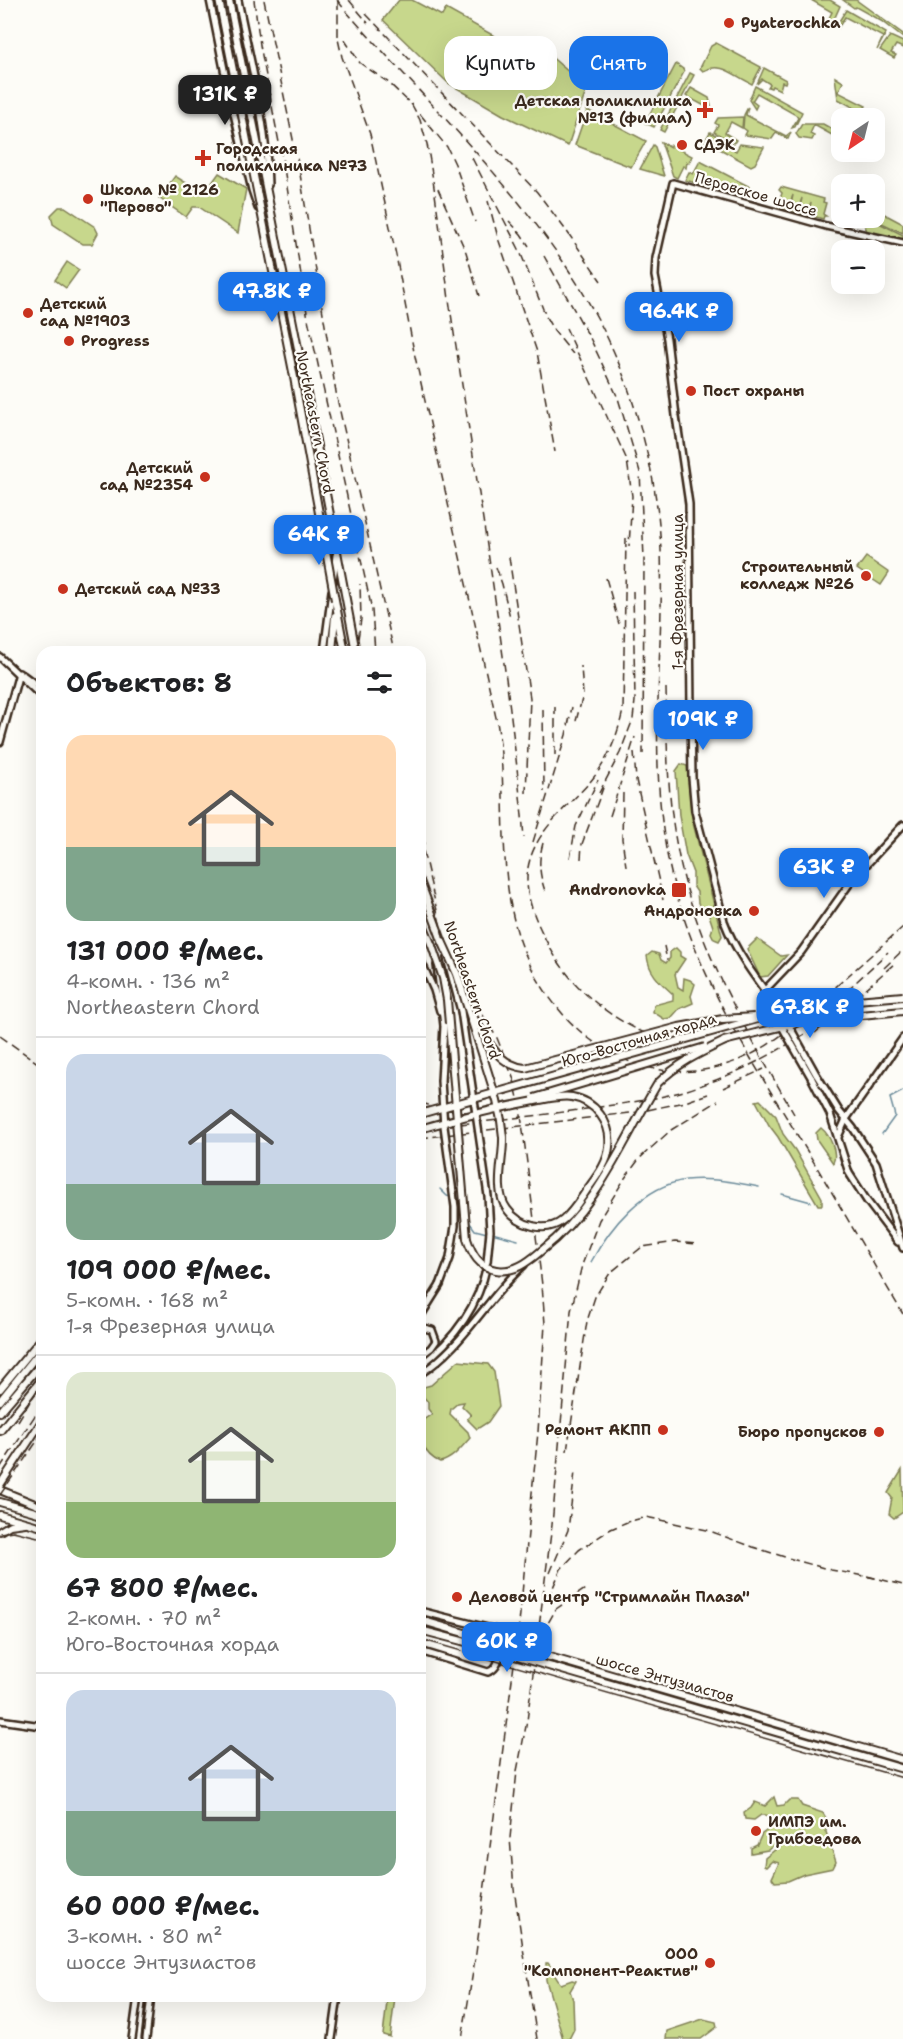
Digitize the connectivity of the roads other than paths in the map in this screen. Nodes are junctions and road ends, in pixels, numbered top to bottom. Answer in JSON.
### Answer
{"nodes":[{"id":1,"x":210,"y":0,"type":"edge"},
{"id":2,"x":220,"y":0,"type":"edge"},
{"id":3,"x":228,"y":0,"type":"edge"},
{"id":4,"x":238,"y":0,"type":"edge"},
{"id":5,"x":673,"y":183,"type":"joint"},
{"id":6,"x":268,"y":197,"type":"junction"},
{"id":7,"x":264,"y":224,"type":"junction"},
{"id":8,"x":903,"y":243,"type":"edge"},
{"id":9,"x":333,"y":579,"type":"junction"},
{"id":10,"x":335,"y":600,"type":"junction"},
{"id":11,"x":325,"y":646,"type":"edge"},
{"id":12,"x":333,"y":646,"type":"edge"},
{"id":13,"x":344,"y":646,"type":"edge"},
{"id":14,"x":355,"y":646,"type":"edge"},
{"id":15,"x":0,"y":657,"type":"edge"},
{"id":16,"x":19,"y":673,"type":"junction"},
{"id":17,"x":36,"y":685,"type":"edge"},
{"id":18,"x":36,"y":691,"type":"edge"},
{"id":19,"x":0,"y":742,"type":"edge"},
{"id":20,"x":903,"y":825,"type":"edge"},
{"id":21,"x":426,"y":897,"type":"edge"},
{"id":22,"x":426,"y":932,"type":"edge"},
{"id":23,"x":442,"y":941,"type":"junction"},
{"id":24,"x":432,"y":946,"type":"junction"},
{"id":25,"x":426,"y":972,"type":"edge"},
{"id":26,"x":764,"y":991,"type":"junction"},
{"id":27,"x":903,"y":996,"type":"edge"},
{"id":28,"x":469,"y":1010,"type":"junction"},
{"id":29,"x":903,"y":1011,"type":"edge"},
{"id":30,"x":768,"y":1016,"type":"junction"},
{"id":31,"x":444,"y":1026,"type":"junction"},
{"id":32,"x":903,"y":1038,"type":"edge"},
{"id":33,"x":725,"y":1041,"type":"junction"},
{"id":34,"x":814,"y":1076,"type":"junction"},
{"id":35,"x":512,"y":1105,"type":"junction"},
{"id":36,"x":426,"y":1112,"type":"edge"},
{"id":37,"x":846,"y":1119,"type":"junction"},
{"id":38,"x":426,"y":1127,"type":"edge"},
{"id":39,"x":837,"y":1139,"type":"junction"},
{"id":40,"x":903,"y":1248,"type":"edge"},
{"id":41,"x":527,"y":1262,"type":"junction"},
{"id":42,"x":426,"y":1307,"type":"edge"},
{"id":43,"x":426,"y":1327,"type":"edge"},
{"id":44,"x":36,"y":1345,"type":"edge"},
{"id":45,"x":426,"y":1352,"type":"edge"},
{"id":46,"x":36,"y":1356,"type":"edge"},
{"id":47,"x":426,"y":1361,"type":"edge"},
{"id":48,"x":36,"y":1370,"type":"edge"},
{"id":49,"x":426,"y":1370,"type":"edge"},
{"id":50,"x":36,"y":1386,"type":"edge"},
{"id":51,"x":0,"y":1389,"type":"edge"},
{"id":52,"x":0,"y":1401,"type":"edge"},
{"id":53,"x":0,"y":1412,"type":"edge"},
{"id":54,"x":36,"y":1430,"type":"edge"},
{"id":55,"x":0,"y":1431,"type":"edge"},
{"id":56,"x":0,"y":1485,"type":"edge"},
{"id":57,"x":0,"y":1490,"type":"edge"},
{"id":58,"x":0,"y":1502,"type":"edge"},
{"id":59,"x":36,"y":1505,"type":"edge"},
{"id":60,"x":36,"y":1512,"type":"edge"},
{"id":61,"x":0,"y":1515,"type":"edge"},
{"id":62,"x":27,"y":1523,"type":"junction"},
{"id":63,"x":36,"y":1525,"type":"edge"},
{"id":64,"x":0,"y":1531,"type":"edge"},
{"id":65,"x":426,"y":1612,"type":"edge"},
{"id":66,"x":426,"y":1622,"type":"edge"},
{"id":67,"x":426,"y":1632,"type":"edge"},
{"id":68,"x":426,"y":1654,"type":"edge"},
{"id":69,"x":0,"y":1720,"type":"edge"},
{"id":70,"x":36,"y":1725,"type":"edge"},
{"id":71,"x":903,"y":1760,"type":"edge"},
{"id":72,"x":903,"y":1769,"type":"edge"},
{"id":73,"x":137,"y":2002,"type":"edge"},
{"id":74,"x":150,"y":2002,"type":"edge"},
{"id":75,"x":337,"y":2002,"type":"edge"},
{"id":76,"x":132,"y":2039,"type":"edge"},
{"id":77,"x":146,"y":2039,"type":"edge"},
{"id":78,"x":332,"y":2039,"type":"edge"}],
"edges":[{"from":1,"to":7,"type":"street","bridge":true},
{"from":2,"to":7,"type":"main road","bridge":true},
{"from":2,"to":9,"type":"street"},
{"from":3,"to":6,"type":"main road","name":"Northeastern Chord"},
{"from":3,"to":9,"type":"street"},
{"from":4,"to":6,"type":"street"},
{"from":5,"to":8,"type":"street","name":"Перовское шоссе"},
{"from":5,"to":26,"type":"street","name":"1-я Фрезерная улица"},
{"from":6,"to":14,"type":"main road","name":"Northeastern Chord"},
{"from":7,"to":10,"type":"main road","bridge":true},
{"from":9,"to":11,"type":"street"},
{"from":10,"to":12,"type":"main road"},
{"from":10,"to":13,"type":"main road"},
{"from":15,"to":16,"type":"street"},
{"from":16,"to":17,"type":"street"},
{"from":16,"to":18,"type":"street"},
{"from":16,"to":19,"type":"street"},
{"from":20,"to":26,"type":"street"},
{"from":21,"to":23,"type":"main road","name":"Northeastern Chord"},
{"from":22,"to":24,"type":"main road","name":"Northeastern Chord"},
{"from":23,"to":28,"type":"main road","name":"Northeastern Chord","bridge":true},
{"from":23,"to":47,"type":"street","bridge":true},
{"from":24,"to":31,"type":"street","name":"Northeastern Chord","bridge":true},
{"from":24,"to":41,"type":"main road","name":"Northeastern Chord","bridge":true},
{"from":25,"to":31,"type":"street"},
{"from":26,"to":34,"type":"street","name":"1-я Фрезерная улица","bridge":true},
{"from":27,"to":30,"type":"main road","name":"Юго-Восточная хорда","bridge":true},
{"from":28,"to":30,"type":"main road","bridge":true},
{"from":28,"to":35,"type":"main road","name":"Northeastern Chord","bridge":true},
{"from":29,"to":33,"type":"main road","name":"Юго-Восточная хорда","bridge":true},
{"from":30,"to":36,"type":"main road","name":"Юго-Восточная хорда","bridge":true},
{"from":31,"to":42,"type":"street","name":"Northeastern Chord","bridge":true},
{"from":32,"to":37,"type":"street"},
{"from":33,"to":35,"type":"main road","name":"Юго-Восточная хорда","bridge":true},
{"from":33,"to":41,"type":"main road","bridge":true},
{"from":34,"to":37,"type":"street"},
{"from":34,"to":39,"type":"street"},
{"from":35,"to":38,"type":"main road","name":"Northeastern Chord","bridge":true},
{"from":37,"to":39,"type":"street"},
{"from":37,"to":40,"type":"street"},
{"from":39,"to":40,"type":"street"},
{"from":41,"to":49,"type":"street"},
{"from":43,"to":45,"type":"street"},
{"from":44,"to":51,"type":"main road"},
{"from":46,"to":52,"type":"main road"},
{"from":48,"to":53,"type":"main road"},
{"from":50,"to":55,"type":"main road"},
{"from":54,"to":56,"type":"main road"},
{"from":57,"to":59,"type":"main road"},
{"from":58,"to":60,"type":"main road"},
{"from":61,"to":62,"type":"main road"},
{"from":62,"to":63,"type":"main road"},
{"from":62,"to":64,"type":"main road"},
{"from":65,"to":68,"type":"street"},
{"from":66,"to":71,"type":"main road","name":"шоссе Энтузиастов","bridge":true},
{"from":67,"to":72,"type":"main road","name":"шоссе Энтузиастов","bridge":true},
{"from":69,"to":70,"type":"street"},
{"from":73,"to":76,"type":"street"},
{"from":74,"to":77,"type":"street"},
{"from":75,"to":78,"type":"street"}]}
